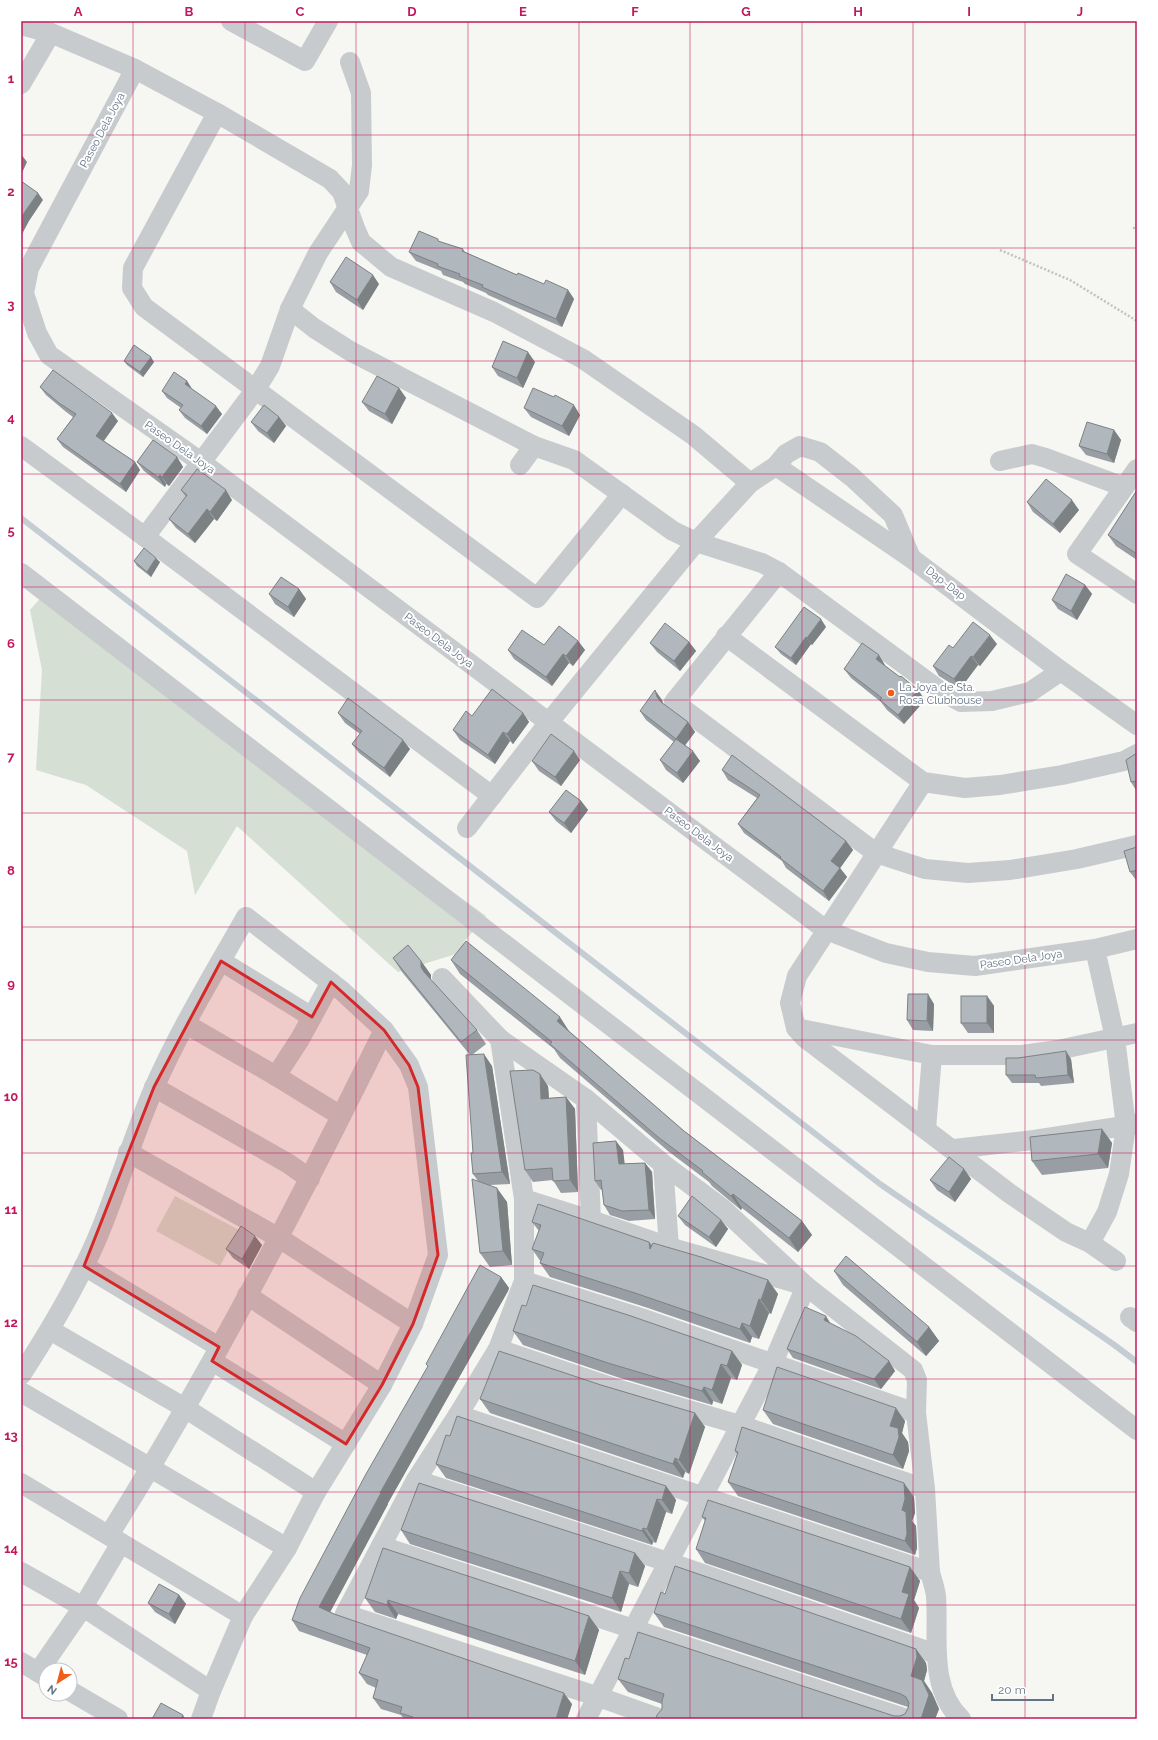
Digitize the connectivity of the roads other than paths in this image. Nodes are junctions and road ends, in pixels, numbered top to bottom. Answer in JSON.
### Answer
{"nodes":[{"id":1,"x":231,"y":21,"type":"edge"},
{"id":2,"x":328,"y":21,"type":"edge"},
{"id":3,"x":21,"y":25,"type":"edge"},
{"id":4,"x":51,"y":33,"type":"junction"},
{"id":5,"x":350,"y":62,"type":"dead end"},
{"id":6,"x":135,"y":69,"type":"junction"},
{"id":7,"x":21,"y":84,"type":"edge"},
{"id":8,"x":217,"y":114,"type":"junction"},
{"id":9,"x":348,"y":210,"type":"junction"},
{"id":10,"x":290,"y":309,"type":"junction"},
{"id":11,"x":256,"y":389,"type":"junction"},
{"id":12,"x":21,"y":446,"type":"edge"},
{"id":13,"x":534,"y":446,"type":"junction"},
{"id":14,"x":1000,"y":461,"type":"dead end"},
{"id":15,"x":201,"y":462,"type":"junction"},
{"id":16,"x":520,"y":465,"type":"dead end"},
{"id":17,"x":776,"y":466,"type":"junction"},
{"id":18,"x":1137,"y":469,"type":"edge"},
{"id":19,"x":750,"y":483,"type":"junction"},
{"id":20,"x":1124,"y":487,"type":"junction"},
{"id":21,"x":622,"y":494,"type":"junction"},
{"id":22,"x":145,"y":536,"type":"junction"},
{"id":23,"x":696,"y":542,"type":"junction"},
{"id":24,"x":911,"y":558,"type":"junction"},
{"id":25,"x":779,"y":572,"type":"junction"},
{"id":26,"x":21,"y":573,"type":"edge"},
{"id":27,"x":1137,"y":594,"type":"edge"},
{"id":28,"x":726,"y":636,"type":"junction"},
{"id":29,"x":1061,"y":670,"type":"junction"},
{"id":30,"x":549,"y":722,"type":"junction"},
{"id":31,"x":1137,"y":725,"type":"edge"},
{"id":32,"x":1137,"y":754,"type":"edge"},
{"id":33,"x":923,"y":782,"type":"junction"},
{"id":34,"x":492,"y":796,"type":"junction"},
{"id":35,"x":468,"y":828,"type":"dead end"},
{"id":36,"x":1137,"y":845,"type":"edge"},
{"id":37,"x":876,"y":852,"type":"junction"},
{"id":38,"x":826,"y":930,"type":"junction"},
{"id":39,"x":1137,"y":939,"type":"edge"},
{"id":40,"x":1095,"y":949,"type":"junction"},
{"id":41,"x":221,"y":961,"type":"junction"},
{"id":42,"x":442,"y":978,"type":"dead end"},
{"id":43,"x":331,"y":982,"type":"junction"},
{"id":44,"x":312,"y":1017,"type":"junction"},
{"id":45,"x":186,"y":1024,"type":"junction"},
{"id":46,"x":796,"y":1028,"type":"junction"},
{"id":47,"x":384,"y":1030,"type":"junction"},
{"id":48,"x":1137,"y":1033,"type":"edge"},
{"id":49,"x":1115,"y":1038,"type":"junction"},
{"id":50,"x":500,"y":1039,"type":"junction"},
{"id":51,"x":932,"y":1055,"type":"junction"},
{"id":52,"x":276,"y":1076,"type":"junction"},
{"id":53,"x":154,"y":1087,"type":"junction"},
{"id":54,"x":586,"y":1099,"type":"junction"},
{"id":55,"x":341,"y":1116,"type":"junction"},
{"id":56,"x":1131,"y":1125,"type":"edge"},
{"id":57,"x":926,"y":1129,"type":"junction"},
{"id":58,"x":954,"y":1149,"type":"junction"},
{"id":59,"x":128,"y":1152,"type":"junction"},
{"id":60,"x":663,"y":1164,"type":"junction"},
{"id":61,"x":310,"y":1179,"type":"junction"},
{"id":62,"x":524,"y":1199,"type":"junction"},
{"id":63,"x":591,"y":1220,"type":"junction"},
{"id":64,"x":279,"y":1238,"type":"junction"},
{"id":65,"x":1090,"y":1243,"type":"junction"},
{"id":66,"x":669,"y":1247,"type":"junction"},
{"id":67,"x":1116,"y":1261,"type":"dead end"},
{"id":68,"x":84,"y":1266,"type":"junction"},
{"id":69,"x":524,"y":1281,"type":"junction"},
{"id":70,"x":806,"y":1286,"type":"junction"},
{"id":71,"x":247,"y":1295,"type":"junction"},
{"id":72,"x":413,"y":1324,"type":"junction"},
{"id":73,"x":50,"y":1330,"type":"junction"},
{"id":74,"x":498,"y":1349,"type":"junction"},
{"id":75,"x":215,"y":1354,"type":"junction"},
{"id":76,"x":773,"y":1363,"type":"junction"},
{"id":77,"x":21,"y":1375,"type":"edge"},
{"id":78,"x":382,"y":1385,"type":"junction"},
{"id":79,"x":21,"y":1392,"type":"edge"},
{"id":80,"x":185,"y":1408,"type":"junction"},
{"id":81,"x":916,"y":1413,"type":"junction"},
{"id":82,"x":458,"y":1415,"type":"junction"},
{"id":83,"x":740,"y":1425,"type":"junction"},
{"id":84,"x":1137,"y":1430,"type":"edge"},
{"id":85,"x":346,"y":1444,"type":"junction"},
{"id":86,"x":151,"y":1468,"type":"junction"},
{"id":87,"x":416,"y":1480,"type":"junction"},
{"id":88,"x":21,"y":1483,"type":"edge"},
{"id":89,"x":925,"y":1489,"type":"junction"},
{"id":90,"x":316,"y":1492,"type":"junction"},
{"id":91,"x":703,"y":1497,"type":"junction"},
{"id":92,"x":115,"y":1539,"type":"junction"},
{"id":93,"x":381,"y":1546,"type":"junction"},
{"id":94,"x":287,"y":1548,"type":"junction"},
{"id":95,"x":668,"y":1562,"type":"junction"},
{"id":96,"x":21,"y":1572,"type":"edge"},
{"id":97,"x":930,"y":1572,"type":"junction"},
{"id":98,"x":83,"y":1607,"type":"junction"},
{"id":99,"x":243,"y":1616,"type":"junction"},
{"id":100,"x":633,"y":1630,"type":"junction"},
{"id":101,"x":936,"y":1654,"type":"junction"},
{"id":102,"x":21,"y":1662,"type":"edge"},
{"id":103,"x":49,"y":1662,"type":"edge"},
{"id":104,"x":38,"y":1672,"type":"edge"},
{"id":105,"x":211,"y":1690,"type":"junction"},
{"id":106,"x":78,"y":1696,"type":"edge"},
{"id":107,"x":599,"y":1697,"type":"junction"},
{"id":108,"x":118,"y":1719,"type":"edge"},
{"id":109,"x":201,"y":1719,"type":"edge"},
{"id":110,"x":586,"y":1719,"type":"edge"},
{"id":111,"x":661,"y":1719,"type":"edge"},
{"id":112,"x":907,"y":1719,"type":"edge"},
{"id":113,"x":961,"y":1719,"type":"edge"}],
"edges":[{"from":1,"to":2,"type":"street"},
{"from":3,"to":4,"type":"street"},
{"from":4,"to":6,"type":"street"},
{"from":4,"to":7,"type":"street"},
{"from":5,"to":9,"type":"street"},
{"from":6,"to":8,"type":"street"},
{"from":6,"to":15,"type":"street","name":"Paseo Dela Joya"},
{"from":8,"to":9,"type":"street"},
{"from":8,"to":11,"type":"street"},
{"from":9,"to":10,"type":"street"},
{"from":9,"to":19,"type":"street"},
{"from":10,"to":11,"type":"street"},
{"from":10,"to":13,"type":"street"},
{"from":11,"to":15,"type":"street"},
{"from":11,"to":21,"type":"street"},
{"from":12,"to":22,"type":"street"},
{"from":13,"to":16,"type":"street"},
{"from":13,"to":21,"type":"street"},
{"from":14,"to":20,"type":"street"},
{"from":15,"to":22,"type":"street"},
{"from":15,"to":30,"type":"street","name":"Paseo Dela Joya"},
{"from":17,"to":19,"type":"street"},
{"from":17,"to":24,"type":"street","name":"Dap~Dap"},
{"from":17,"to":24,"type":"street"},
{"from":18,"to":20,"type":"street"},
{"from":19,"to":23,"type":"street"},
{"from":20,"to":27,"type":"street"},
{"from":21,"to":23,"type":"street"},
{"from":22,"to":34,"type":"street"},
{"from":23,"to":25,"type":"street"},
{"from":23,"to":30,"type":"street"},
{"from":24,"to":29,"type":"street","name":"Dap~Dap"},
{"from":25,"to":28,"type":"street"},
{"from":25,"to":29,"type":"street"},
{"from":26,"to":84,"type":"street"},
{"from":28,"to":33,"type":"street"},
{"from":28,"to":37,"type":"street"},
{"from":29,"to":31,"type":"street","name":"Dap~Dap"},
{"from":30,"to":34,"type":"street"},
{"from":30,"to":38,"type":"street","name":"Paseo Dela Joya"},
{"from":32,"to":33,"type":"street"},
{"from":33,"to":37,"type":"street"},
{"from":34,"to":35,"type":"street"},
{"from":36,"to":37,"type":"street"},
{"from":37,"to":38,"type":"street"},
{"from":38,"to":40,"type":"street","name":"Paseo Dela Joya"},
{"from":38,"to":46,"type":"street"},
{"from":39,"to":40,"type":"street","name":"Paseo Dela Joya"},
{"from":40,"to":49,"type":"street"},
{"from":41,"to":43,"type":"street"},
{"from":41,"to":44,"type":"street"},
{"from":41,"to":45,"type":"street"},
{"from":42,"to":50,"type":"street"},
{"from":43,"to":44,"type":"street"},
{"from":43,"to":47,"type":"street"},
{"from":44,"to":52,"type":"street"},
{"from":45,"to":52,"type":"street"},
{"from":45,"to":53,"type":"street"},
{"from":46,"to":51,"type":"street"},
{"from":46,"to":57,"type":"street"},
{"from":47,"to":55,"type":"street"},
{"from":47,"to":72,"type":"street"},
{"from":48,"to":49,"type":"street"},
{"from":49,"to":51,"type":"street"},
{"from":49,"to":56,"type":"street"},
{"from":50,"to":54,"type":"street"},
{"from":50,"to":62,"type":"street"},
{"from":51,"to":57,"type":"street"},
{"from":52,"to":55,"type":"street"},
{"from":53,"to":59,"type":"street"},
{"from":53,"to":61,"type":"street"},
{"from":54,"to":60,"type":"street"},
{"from":54,"to":63,"type":"street"},
{"from":55,"to":61,"type":"street"},
{"from":56,"to":58,"type":"street"},
{"from":56,"to":65,"type":"street"},
{"from":57,"to":58,"type":"street"},
{"from":58,"to":65,"type":"street"},
{"from":59,"to":64,"type":"street"},
{"from":59,"to":68,"type":"street"},
{"from":60,"to":66,"type":"street"},
{"from":60,"to":70,"type":"street"},
{"from":61,"to":64,"type":"street"},
{"from":62,"to":63,"type":"street"},
{"from":62,"to":69,"type":"street"},
{"from":63,"to":66,"type":"street"},
{"from":64,"to":71,"type":"street"},
{"from":64,"to":72,"type":"street"},
{"from":65,"to":67,"type":"street"},
{"from":66,"to":70,"type":"street"},
{"from":68,"to":73,"type":"street"},
{"from":68,"to":75,"type":"street"},
{"from":69,"to":74,"type":"street"},
{"from":69,"to":76,"type":"street"},
{"from":70,"to":76,"type":"street"},
{"from":70,"to":81,"type":"street"},
{"from":71,"to":75,"type":"street"},
{"from":71,"to":78,"type":"street"},
{"from":72,"to":78,"type":"street"},
{"from":73,"to":77,"type":"street"},
{"from":73,"to":80,"type":"street"},
{"from":74,"to":82,"type":"street"},
{"from":74,"to":83,"type":"street"},
{"from":75,"to":80,"type":"street"},
{"from":75,"to":85,"type":"street"},
{"from":76,"to":81,"type":"street"},
{"from":76,"to":83,"type":"street"},
{"from":78,"to":85,"type":"street"},
{"from":79,"to":86,"type":"street"},
{"from":80,"to":86,"type":"street"},
{"from":80,"to":90,"type":"street"},
{"from":81,"to":89,"type":"street"},
{"from":82,"to":87,"type":"street"},
{"from":82,"to":91,"type":"street"},
{"from":83,"to":89,"type":"street"},
{"from":83,"to":91,"type":"street"},
{"from":85,"to":90,"type":"street"},
{"from":86,"to":92,"type":"street"},
{"from":86,"to":94,"type":"street"},
{"from":87,"to":93,"type":"street"},
{"from":87,"to":95,"type":"street"},
{"from":88,"to":92,"type":"street"},
{"from":89,"to":97,"type":"street"},
{"from":90,"to":94,"type":"street"},
{"from":91,"to":95,"type":"street"},
{"from":91,"to":97,"type":"street"},
{"from":92,"to":98,"type":"street"},
{"from":92,"to":99,"type":"street"},
{"from":93,"to":100,"type":"street"},
{"from":93,"to":107,"type":"street"},
{"from":94,"to":99,"type":"street"},
{"from":95,"to":100,"type":"street"},
{"from":95,"to":101,"type":"street"},
{"from":96,"to":98,"type":"street"},
{"from":97,"to":101,"type":"street"},
{"from":98,"to":103,"type":"street"},
{"from":98,"to":105,"type":"street"},
{"from":99,"to":105,"type":"street"},
{"from":100,"to":107,"type":"street"},
{"from":100,"to":112,"type":"street"},
{"from":101,"to":113,"type":"street"},
{"from":102,"to":104,"type":"street"},
{"from":105,"to":109,"type":"street"},
{"from":106,"to":108,"type":"street"},
{"from":107,"to":110,"type":"street"},
{"from":107,"to":111,"type":"street"}]}
